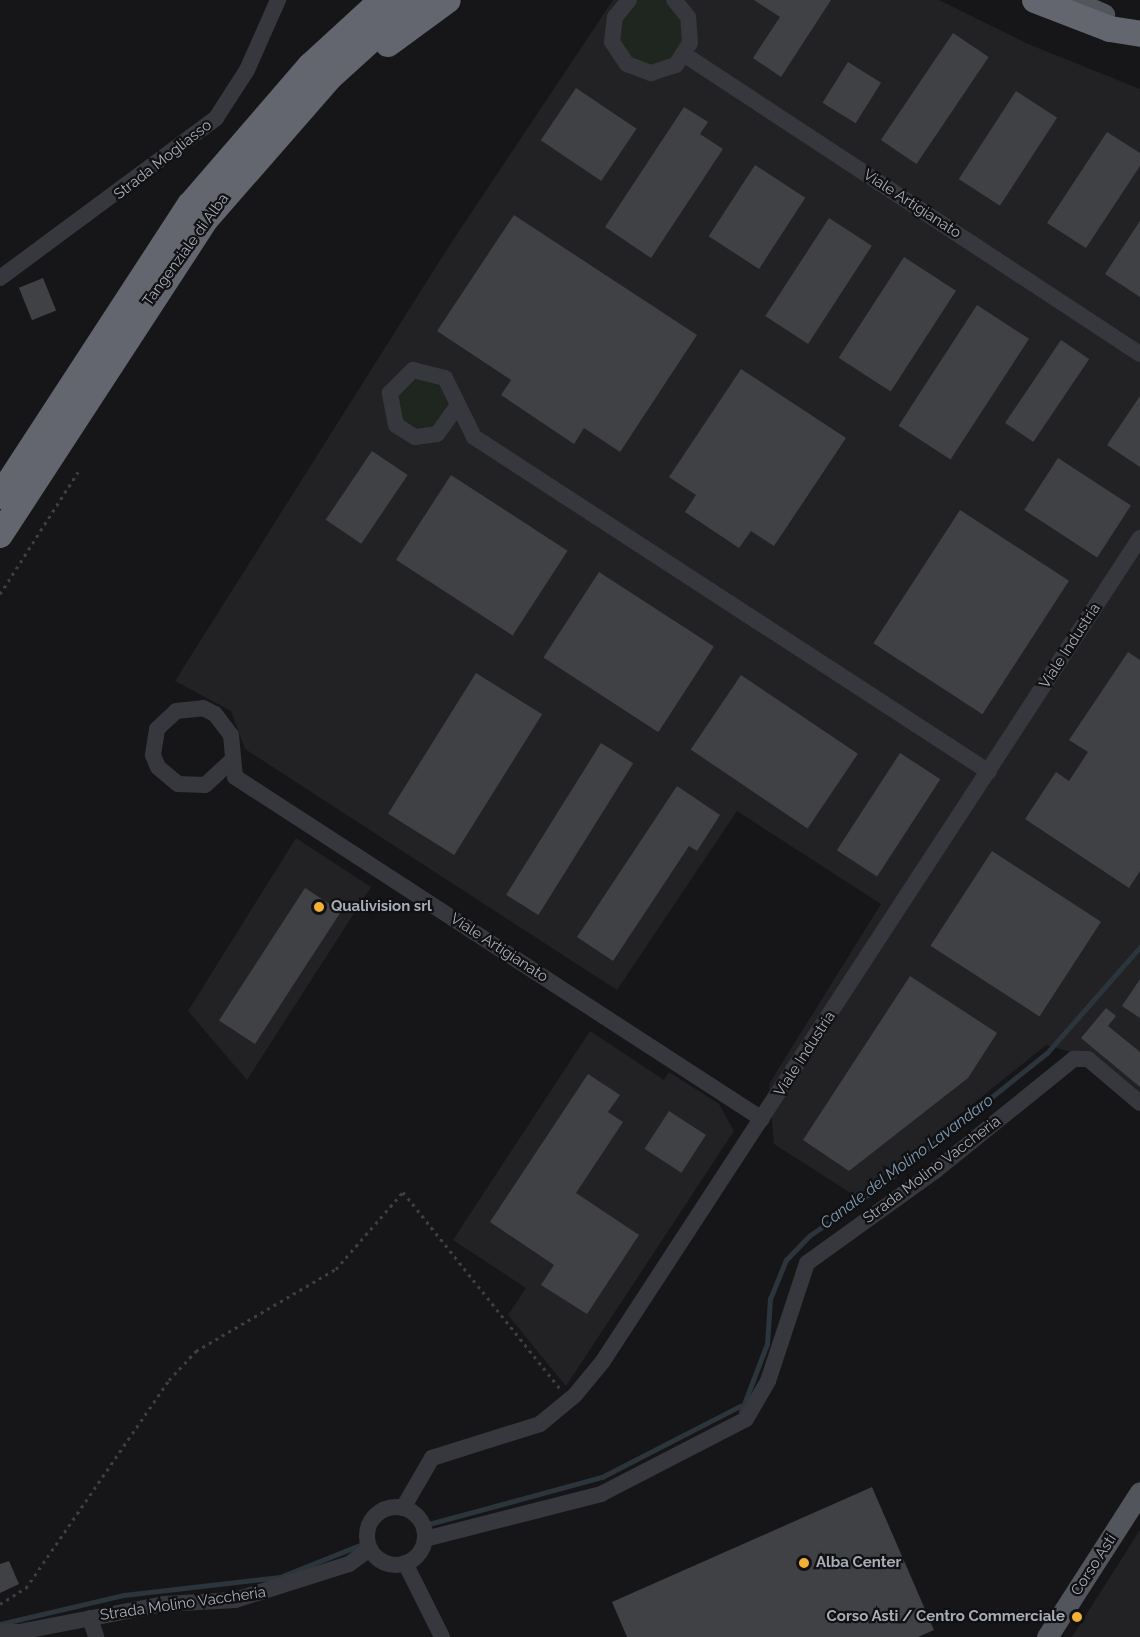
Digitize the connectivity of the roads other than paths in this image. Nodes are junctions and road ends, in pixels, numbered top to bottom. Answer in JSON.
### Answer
{"nodes":[{"id":1,"x":278,"y":0,"type":"edge"},
{"id":2,"x":382,"y":0,"type":"edge"},
{"id":3,"x":415,"y":0,"type":"edge"},
{"id":4,"x":448,"y":0,"type":"edge"},
{"id":5,"x":629,"y":0,"type":"edge"},
{"id":6,"x":674,"y":0,"type":"edge"},
{"id":7,"x":1035,"y":0,"type":"edge"},
{"id":8,"x":1071,"y":0,"type":"edge"},
{"id":9,"x":1140,"y":32,"type":"edge"},
{"id":10,"x":685,"y":55,"type":"junction"},
{"id":11,"x":227,"y":193,"type":"junction"},
{"id":12,"x":0,"y":278,"type":"edge"},
{"id":13,"x":1140,"y":354,"type":"edge"},
{"id":14,"x":456,"y":408,"type":"junction"},
{"id":15,"x":437,"y":434,"type":"junction"},
{"id":16,"x":474,"y":437,"type":"junction"},
{"id":17,"x":0,"y":496,"type":"edge"},
{"id":18,"x":0,"y":535,"type":"edge"},
{"id":19,"x":1140,"y":538,"type":"edge"},
{"id":20,"x":232,"y":769,"type":"junction"},
{"id":21,"x":988,"y":772,"type":"junction"},
{"id":22,"x":1140,"y":1103,"type":"edge"},
{"id":23,"x":762,"y":1119,"type":"junction"},
{"id":24,"x":1140,"y":1492,"type":"edge"},
{"id":25,"x":409,"y":1505,"type":"junction"},
{"id":26,"x":428,"y":1535,"type":"junction"},
{"id":27,"x":369,"y":1554,"type":"junction"},
{"id":28,"x":411,"y":1565,"type":"junction"},
{"id":29,"x":90,"y":1618,"type":"junction"},
{"id":30,"x":1,"y":1631,"type":"edge"},
{"id":31,"x":96,"y":1637,"type":"edge"},
{"id":32,"x":442,"y":1637,"type":"edge"},
{"id":33,"x":1047,"y":1637,"type":"edge"}],
"edges":[{"from":1,"to":12,"type":"street","name":"Strada Mogliasso"},
{"from":2,"to":17,"type":"highway","name":"Tangenziale di Alba"},
{"from":3,"to":11,"type":"highway","name":"Tangenziale di Alba"},
{"from":4,"to":11,"type":"highway"},
{"from":5,"to":10,"type":"street"},
{"from":6,"to":10,"type":"street"},
{"from":7,"to":9,"type":"highway"},
{"from":8,"to":9,"type":"main road"},
{"from":10,"to":13,"type":"street","name":"Viale Artigianato"},
{"from":11,"to":18,"type":"highway","name":"Tangenziale di Alba"},
{"from":14,"to":15,"type":"street"},
{"from":14,"to":15,"type":"street"},
{"from":14,"to":16,"type":"street"},
{"from":15,"to":16,"type":"street"},
{"from":16,"to":21,"type":"street"},
{"from":19,"to":21,"type":"street","name":"Viale Industria"},
{"from":20,"to":20,"type":"street"},
{"from":20,"to":23,"type":"street","name":"Viale Artigianato"},
{"from":21,"to":23,"type":"street","name":"Viale Industria"},
{"from":22,"to":26,"type":"street","name":"Strada Molino Vaccheria"},
{"from":23,"to":25,"type":"street","name":"Viale Industria"},
{"from":24,"to":33,"type":"main road","name":"Corso Asti"},
{"from":25,"to":26,"type":"street"},
{"from":25,"to":27,"type":"street"},
{"from":26,"to":28,"type":"street"},
{"from":27,"to":28,"type":"street"},
{"from":27,"to":29,"type":"street","name":"Strada Molino Vaccheria"},
{"from":28,"to":32,"type":"street"},
{"from":29,"to":30,"type":"street","name":"Strada Molino Vaccheria"},
{"from":29,"to":31,"type":"street"}]}
